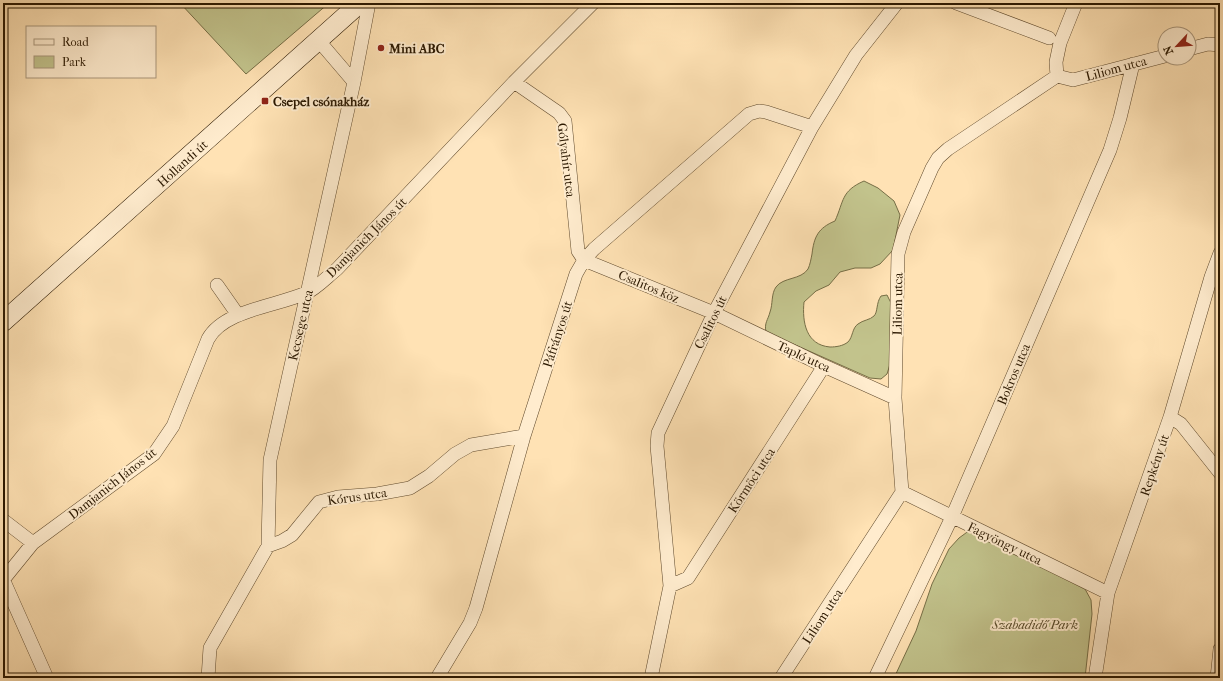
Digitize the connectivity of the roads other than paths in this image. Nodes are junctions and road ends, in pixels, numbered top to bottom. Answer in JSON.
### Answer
{"nodes":[{"id":1,"x":360,"y":3,"type":"edge"},
{"id":2,"x":369,"y":3,"type":"edge"},
{"id":3,"x":593,"y":3,"type":"edge"},
{"id":4,"x":896,"y":3,"type":"edge"},
{"id":5,"x":956,"y":3,"type":"edge"},
{"id":6,"x":1076,"y":3,"type":"edge"},
{"id":7,"x":1049,"y":38,"type":"dead end"},
{"id":8,"x":318,"y":41,"type":"junction"},
{"id":9,"x":1220,"y":44,"type":"edge"},
{"id":10,"x":1197,"y":47,"type":"edge"},
{"id":11,"x":1157,"y":58,"type":"edge"},
{"id":12,"x":1133,"y":64,"type":"junction"},
{"id":13,"x":1056,"y":76,"type":"junction"},
{"id":14,"x":354,"y":82,"type":"junction"},
{"id":15,"x":514,"y":82,"type":"junction"},
{"id":16,"x":812,"y":127,"type":"junction"},
{"id":17,"x":1220,"y":253,"type":"edge"},
{"id":18,"x":584,"y":260,"type":"junction"},
{"id":19,"x":217,"y":285,"type":"dead end"},
{"id":20,"x":307,"y":293,"type":"junction"},
{"id":21,"x":714,"y":313,"type":"junction"},
{"id":22,"x":238,"y":315,"type":"junction"},
{"id":23,"x":3,"y":322,"type":"edge"},
{"id":24,"x":824,"y":366,"type":"junction"},
{"id":25,"x":895,"y":398,"type":"junction"},
{"id":26,"x":1170,"y":416,"type":"junction"},
{"id":27,"x":524,"y":436,"type":"junction"},
{"id":28,"x":1220,"y":473,"type":"edge"},
{"id":29,"x":902,"y":492,"type":"junction"},
{"id":30,"x":952,"y":517,"type":"junction"},
{"id":31,"x":3,"y":520,"type":"edge"},
{"id":32,"x":33,"y":543,"type":"junction"},
{"id":33,"x":268,"y":546,"type":"junction"},
{"id":34,"x":3,"y":579,"type":"edge"},
{"id":35,"x":670,"y":586,"type":"junction"},
{"id":36,"x":1108,"y":593,"type":"junction"},
{"id":37,"x":1220,"y":649,"type":"edge"},
{"id":38,"x":47,"y":678,"type":"edge"},
{"id":39,"x":208,"y":678,"type":"edge"},
{"id":40,"x":437,"y":678,"type":"edge"},
{"id":41,"x":651,"y":678,"type":"edge"},
{"id":42,"x":781,"y":678,"type":"edge"},
{"id":43,"x":875,"y":678,"type":"edge"},
{"id":44,"x":1095,"y":678,"type":"edge"},
{"id":45,"x":1217,"y":678,"type":"edge"}],
"edges":[{"from":1,"to":8,"type":"street","name":"Hollandi út"},
{"from":2,"to":14,"type":"street","name":"Kecsege utca"},
{"from":3,"to":15,"type":"street","name":"Damjanich János út"},
{"from":4,"to":16,"type":"street","name":"Csalitos út"},
{"from":5,"to":7,"type":"street"},
{"from":6,"to":13,"type":"street"},
{"from":8,"to":14,"type":"street"},
{"from":8,"to":23,"type":"street","name":"Hollandi út"},
{"from":9,"to":10,"type":"street"},
{"from":11,"to":12,"type":"street","name":"Liliom utca"},
{"from":12,"to":13,"type":"street","name":"Liliom utca"},
{"from":12,"to":30,"type":"street","name":"Bokros utca"},
{"from":13,"to":25,"type":"street","name":"Liliom utca"},
{"from":14,"to":20,"type":"street","name":"Kecsege utca"},
{"from":15,"to":18,"type":"street","name":"Gólyahír utca"},
{"from":15,"to":20,"type":"street","name":"Damjanich János út"},
{"from":16,"to":18,"type":"street","name":"Páfrányos út"},
{"from":16,"to":21,"type":"street","name":"Csalitos út"},
{"from":17,"to":26,"type":"street","name":"Repkény út"},
{"from":18,"to":21,"type":"street","name":"Csalitos köz"},
{"from":18,"to":27,"type":"street","name":"Páfrányos út"},
{"from":19,"to":22,"type":"street"},
{"from":20,"to":22,"type":"street","name":"Damjanich János út"},
{"from":20,"to":33,"type":"street","name":"Kecsege utca"},
{"from":21,"to":24,"type":"street","name":"Tapló utca"},
{"from":21,"to":35,"type":"street","name":"Csalitos út"},
{"from":22,"to":32,"type":"street","name":"Damjanich János út"},
{"from":24,"to":25,"type":"street","name":"Tapló utca"},
{"from":24,"to":35,"type":"street","name":"Körmöci utca"},
{"from":25,"to":29,"type":"street","name":"Liliom utca"},
{"from":26,"to":28,"type":"street"},
{"from":26,"to":36,"type":"street","name":"Repkény út"},
{"from":27,"to":33,"type":"street","name":"Kórus utca"},
{"from":27,"to":40,"type":"street","name":"Páfrányos út"},
{"from":29,"to":30,"type":"street","name":"Fagyöngy utca"},
{"from":29,"to":42,"type":"street","name":"Liliom utca"},
{"from":30,"to":36,"type":"street","name":"Fagyöngy utca"},
{"from":30,"to":43,"type":"street","name":"Bokros utca"},
{"from":31,"to":32,"type":"street"},
{"from":32,"to":34,"type":"street","name":"Damjanich János út"},
{"from":33,"to":39,"type":"street"},
{"from":34,"to":38,"type":"street"},
{"from":35,"to":41,"type":"street","name":"Csalitos út"},
{"from":36,"to":44,"type":"street","name":"Repkény út"},
{"from":37,"to":45,"type":"street"}]}
